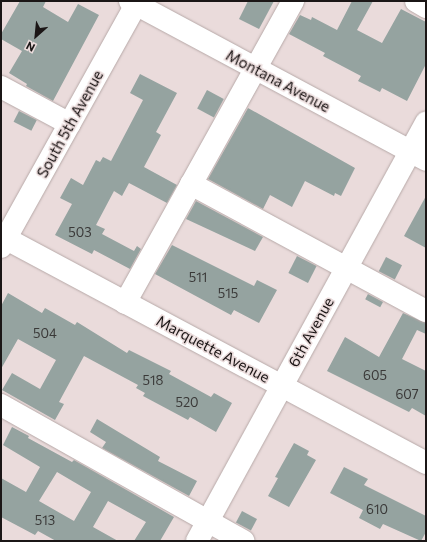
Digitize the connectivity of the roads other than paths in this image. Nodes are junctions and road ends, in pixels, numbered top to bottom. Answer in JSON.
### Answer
{"nodes":[{"id":1,"x":293,"y":1,"type":"edge"},
{"id":2,"x":416,"y":1,"type":"edge"},
{"id":3,"x":135,"y":2,"type":"edge"},
{"id":4,"x":426,"y":7,"type":"edge"},
{"id":5,"x":254,"y":69,"type":"junction"},
{"id":6,"x":1,"y":87,"type":"edge"},
{"id":7,"x":426,"y":123,"type":"edge"},
{"id":8,"x":70,"y":124,"type":"junction"},
{"id":9,"x":418,"y":156,"type":"edge"},
{"id":10,"x":191,"y":184,"type":"junction"},
{"id":11,"x":3,"y":240,"type":"edge"},
{"id":12,"x":346,"y":268,"type":"junction"},
{"id":13,"x":125,"y":303,"type":"junction"},
{"id":14,"x":426,"y":311,"type":"edge"},
{"id":15,"x":282,"y":385,"type":"junction"},
{"id":16,"x":1,"y":405,"type":"edge"},
{"id":17,"x":426,"y":463,"type":"edge"},
{"id":18,"x":208,"y":522,"type":"junction"},
{"id":19,"x":197,"y":541,"type":"edge"},
{"id":20,"x":243,"y":541,"type":"edge"}],
"edges":[{"from":1,"to":5,"type":"street"},
{"from":2,"to":4,"type":"street"},
{"from":3,"to":5,"type":"street","name":"Montana Avenue"},
{"from":3,"to":8,"type":"street","name":"South 5th Avenue"},
{"from":5,"to":9,"type":"street","name":"Montana Avenue"},
{"from":5,"to":10,"type":"street"},
{"from":6,"to":8,"type":"street"},
{"from":7,"to":9,"type":"street","name":"6th Avenue"},
{"from":8,"to":11,"type":"street","name":"South 5th Avenue"},
{"from":9,"to":12,"type":"street","name":"6th Avenue"},
{"from":10,"to":12,"type":"street"},
{"from":10,"to":13,"type":"street"},
{"from":11,"to":13,"type":"street","name":"Marquette Avenue"},
{"from":12,"to":14,"type":"street"},
{"from":12,"to":15,"type":"street","name":"6th Avenue"},
{"from":13,"to":15,"type":"street","name":"Marquette Avenue"},
{"from":15,"to":17,"type":"street","name":"Marquette Avenue"},
{"from":15,"to":18,"type":"street","name":"6th Avenue"},
{"from":16,"to":18,"type":"street"},
{"from":18,"to":19,"type":"street","name":"6th Avenue"},
{"from":18,"to":20,"type":"street"}]}
